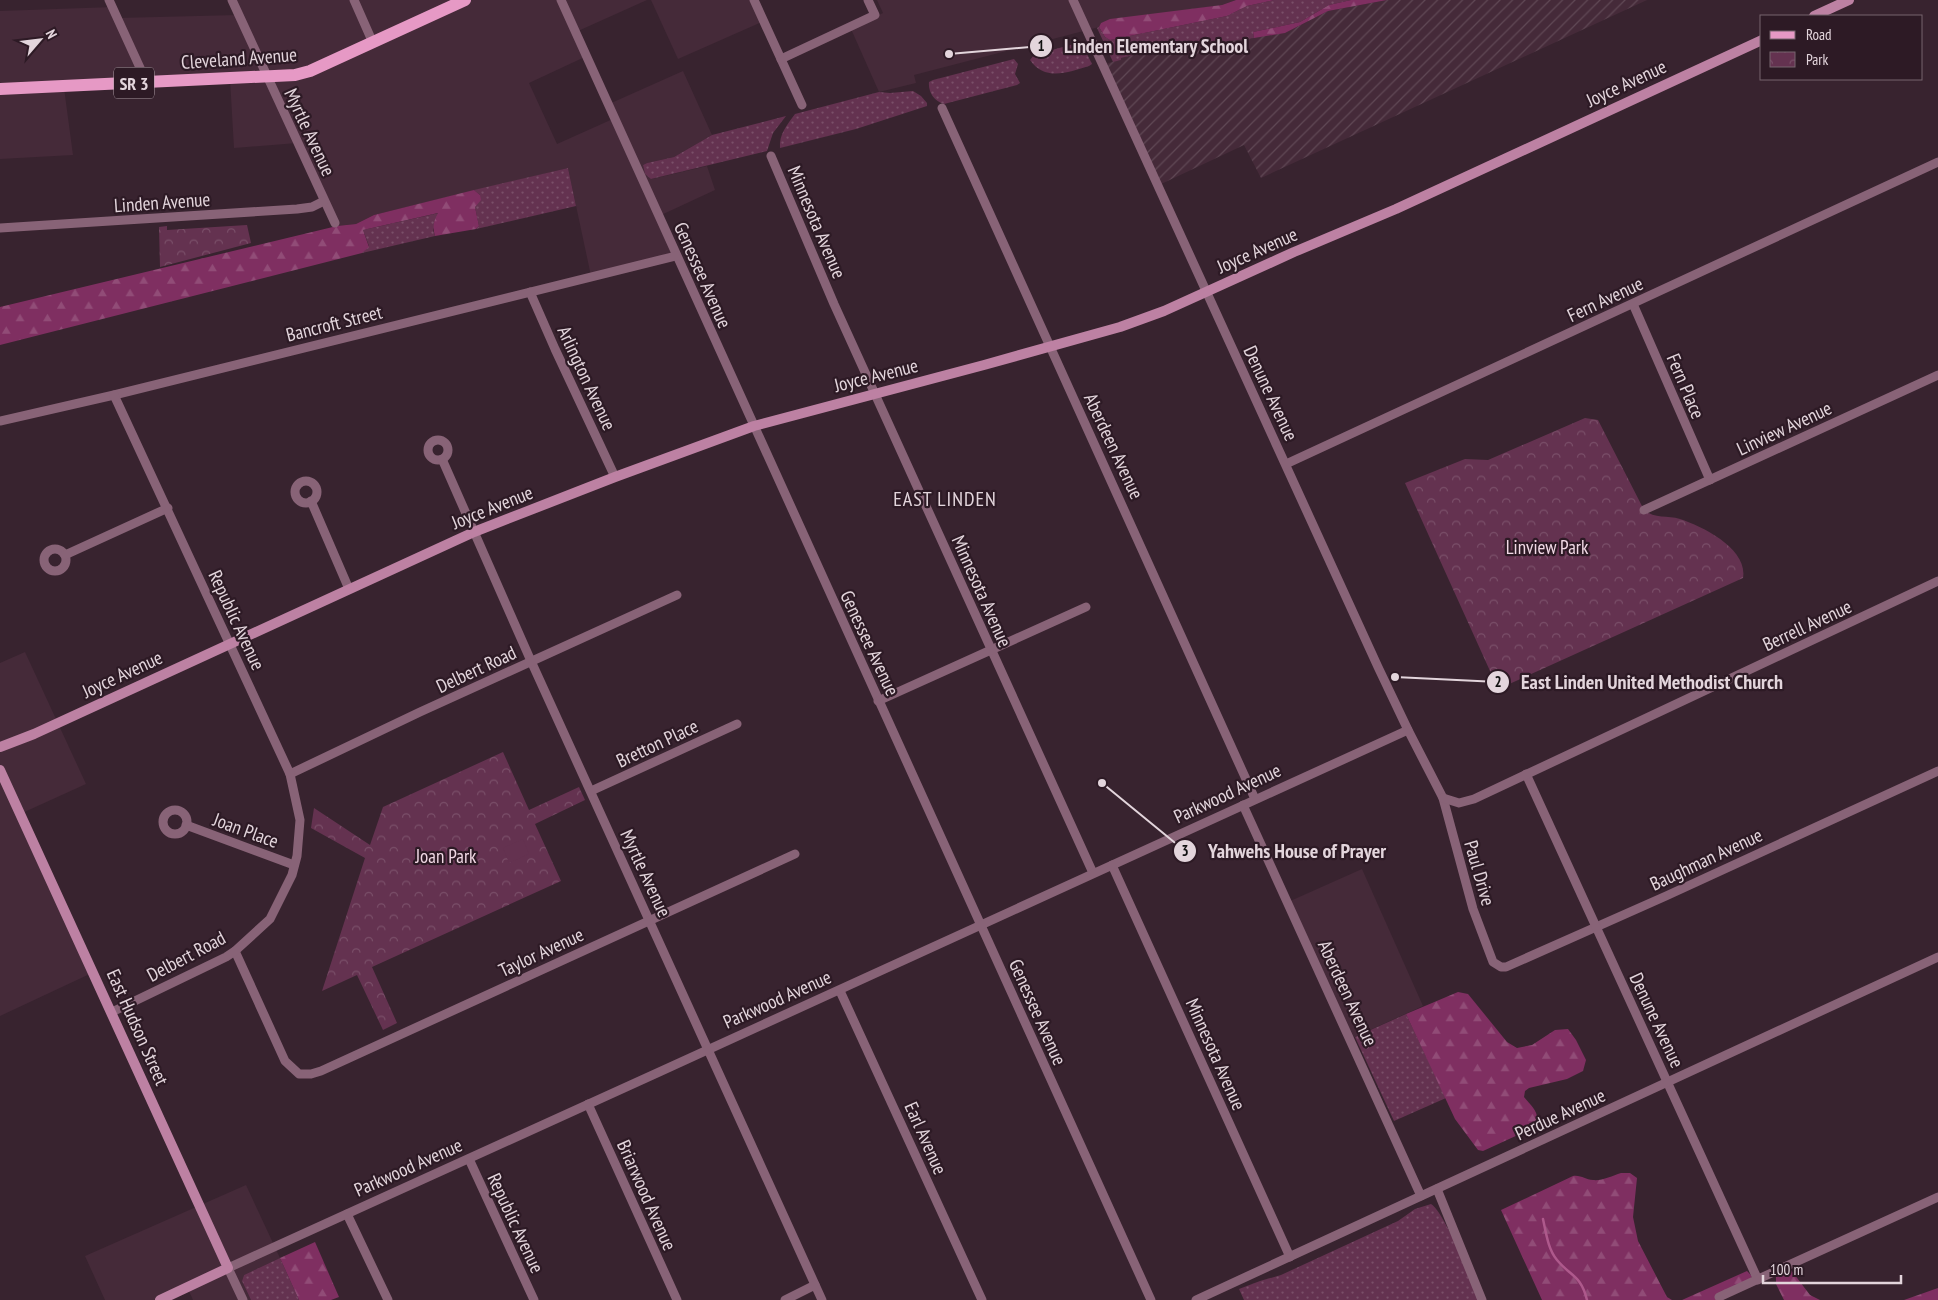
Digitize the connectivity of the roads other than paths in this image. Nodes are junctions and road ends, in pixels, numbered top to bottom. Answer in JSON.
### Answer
{"nodes":[{"id":1,"x":109,"y":0,"type":"edge"},
{"id":2,"x":232,"y":0,"type":"edge"},
{"id":3,"x":354,"y":0,"type":"edge"},
{"id":4,"x":465,"y":0,"type":"edge"},
{"id":5,"x":561,"y":0,"type":"edge"},
{"id":6,"x":754,"y":0,"type":"edge"},
{"id":7,"x":868,"y":0,"type":"edge"},
{"id":8,"x":1073,"y":0,"type":"edge"},
{"id":9,"x":1849,"y":0,"type":"edge"},
{"id":10,"x":1816,"y":15,"type":"edge"},
{"id":11,"x":1760,"y":41,"type":"edge"},
{"id":12,"x":373,"y":42,"type":"junction"},
{"id":13,"x":781,"y":59,"type":"junction"},
{"id":14,"x":268,"y":78,"type":"junction"},
{"id":15,"x":147,"y":82,"type":"junction"},
{"id":16,"x":0,"y":89,"type":"edge"},
{"id":17,"x":802,"y":105,"type":"dead end"},
{"id":18,"x":942,"y":108,"type":"dead end"},
{"id":19,"x":771,"y":156,"type":"dead end"},
{"id":20,"x":1938,"y":162,"type":"edge"},
{"id":21,"x":324,"y":201,"type":"junction"},
{"id":22,"x":335,"y":223,"type":"dead end"},
{"id":23,"x":0,"y":228,"type":"edge"},
{"id":24,"x":676,"y":256,"type":"junction"},
{"id":25,"x":1207,"y":291,"type":"junction"},
{"id":26,"x":530,"y":292,"type":"junction"},
{"id":27,"x":1633,"y":304,"type":"junction"},
{"id":28,"x":1049,"y":347,"type":"junction"},
{"id":29,"x":1938,"y":375,"type":"edge"},
{"id":30,"x":876,"y":393,"type":"junction"},
{"id":31,"x":114,"y":395,"type":"junction"},
{"id":32,"x":0,"y":421,"type":"edge"},
{"id":33,"x":754,"y":426,"type":"junction"},
{"id":34,"x":442,"y":460,"type":"dead end"},
{"id":35,"x":1286,"y":464,"type":"junction"},
{"id":36,"x":615,"y":477,"type":"junction"},
{"id":37,"x":1710,"y":480,"type":"junction"},
{"id":38,"x":311,"y":501,"type":"dead end"},
{"id":39,"x":168,"y":508,"type":"junction"},
{"id":40,"x":1644,"y":510,"type":"dead end"},
{"id":41,"x":474,"y":532,"type":"junction"},
{"id":42,"x":65,"y":555,"type":"dead end"},
{"id":43,"x":1938,"y":582,"type":"edge"},
{"id":44,"x":349,"y":589,"type":"junction"},
{"id":45,"x":677,"y":594,"type":"dead end"},
{"id":46,"x":1086,"y":607,"type":"dead end"},
{"id":47,"x":230,"y":644,"type":"junction"},
{"id":48,"x":992,"y":651,"type":"junction"},
{"id":49,"x":531,"y":661,"type":"junction"},
{"id":50,"x":878,"y":701,"type":"junction"},
{"id":51,"x":737,"y":724,"type":"dead end"},
{"id":52,"x":1408,"y":730,"type":"junction"},
{"id":53,"x":0,"y":747,"type":"edge"},
{"id":54,"x":0,"y":770,"type":"edge"},
{"id":55,"x":1938,"y":770,"type":"edge"},
{"id":56,"x":290,"y":774,"type":"junction"},
{"id":57,"x":1526,"y":774,"type":"junction"},
{"id":58,"x":591,"y":791,"type":"junction"},
{"id":59,"x":1444,"y":798,"type":"junction"},
{"id":60,"x":1256,"y":799,"type":"junction"},
{"id":61,"x":1244,"y":805,"type":"junction"},
{"id":62,"x":186,"y":825,"type":"dead end"},
{"id":63,"x":795,"y":854,"type":"dead end"},
{"id":64,"x":294,"y":865,"type":"junction"},
{"id":65,"x":1112,"y":865,"type":"junction"},
{"id":66,"x":1093,"y":873,"type":"junction"},
{"id":67,"x":649,"y":920,"type":"junction"},
{"id":68,"x":980,"y":925,"type":"junction"},
{"id":69,"x":1596,"y":926,"type":"junction"},
{"id":70,"x":235,"y":951,"type":"junction"},
{"id":71,"x":1490,"y":955,"type":"joint"},
{"id":72,"x":1938,"y":957,"type":"edge"},
{"id":73,"x":840,"y":991,"type":"junction"},
{"id":74,"x":112,"y":1012,"type":"junction"},
{"id":75,"x":708,"y":1050,"type":"junction"},
{"id":76,"x":1667,"y":1082,"type":"junction"},
{"id":77,"x":588,"y":1104,"type":"junction"},
{"id":78,"x":469,"y":1159,"type":"junction"},
{"id":79,"x":1437,"y":1189,"type":"junction"},
{"id":80,"x":1421,"y":1196,"type":"junction"},
{"id":81,"x":1938,"y":1196,"type":"edge"},
{"id":82,"x":347,"y":1214,"type":"junction"},
{"id":83,"x":1290,"y":1257,"type":"junction"},
{"id":84,"x":228,"y":1268,"type":"junction"},
{"id":85,"x":1758,"y":1280,"type":"junction"},
{"id":86,"x":815,"y":1285,"type":"junction"},
{"id":87,"x":1719,"y":1298,"type":"dead end"},
{"id":88,"x":160,"y":1300,"type":"edge"},
{"id":89,"x":243,"y":1300,"type":"edge"},
{"id":90,"x":388,"y":1300,"type":"edge"},
{"id":91,"x":534,"y":1300,"type":"edge"},
{"id":92,"x":677,"y":1300,"type":"edge"},
{"id":93,"x":784,"y":1300,"type":"edge"},
{"id":94,"x":822,"y":1300,"type":"edge"},
{"id":95,"x":982,"y":1300,"type":"edge"},
{"id":96,"x":1151,"y":1300,"type":"edge"},
{"id":97,"x":1196,"y":1300,"type":"edge"},
{"id":98,"x":1482,"y":1300,"type":"edge"}],
"edges":[{"from":1,"to":15,"type":"street"},
{"from":2,"to":14,"type":"street","name":"Myrtle Avenue"},
{"from":3,"to":12,"type":"street"},
{"from":4,"to":12,"type":"main road","name":"Cleveland Avenue","number":"SR 3"},
{"from":5,"to":24,"type":"street","name":"Genessee Avenue"},
{"from":6,"to":13,"type":"street"},
{"from":7,"to":13,"type":"street"},
{"from":8,"to":25,"type":"street","name":"Denune Avenue"},
{"from":9,"to":10,"type":"street"},
{"from":11,"to":25,"type":"street","name":"Joyce Avenue"},
{"from":12,"to":14,"type":"main road","name":"Cleveland Avenue","number":"SR 3"},
{"from":13,"to":17,"type":"street"},
{"from":14,"to":15,"type":"main road","name":"Cleveland Avenue","number":"SR 3"},
{"from":14,"to":21,"type":"street","name":"Myrtle Avenue"},
{"from":15,"to":16,"type":"main road","name":"Cleveland Avenue","number":"SR 3"},
{"from":18,"to":28,"type":"street","name":"Aberdeen Avenue"},
{"from":19,"to":30,"type":"street","name":"Minnesota Avenue"},
{"from":20,"to":27,"type":"street","name":"Fern Avenue"},
{"from":21,"to":22,"type":"street","name":"Myrtle Avenue"},
{"from":21,"to":23,"type":"street","name":"Linden Avenue"},
{"from":24,"to":26,"type":"street","name":"Bancroft Street"},
{"from":24,"to":33,"type":"street","name":"Genessee Avenue"},
{"from":25,"to":28,"type":"street","name":"Joyce Avenue"},
{"from":25,"to":35,"type":"street","name":"Denune Avenue"},
{"from":26,"to":31,"type":"street","name":"Bancroft Street"},
{"from":26,"to":36,"type":"street","name":"Arlington Avenue"},
{"from":27,"to":35,"type":"street","name":"Fern Avenue"},
{"from":27,"to":37,"type":"street","name":"Fern Place"},
{"from":28,"to":30,"type":"street","name":"Joyce Avenue"},
{"from":28,"to":60,"type":"street","name":"Aberdeen Avenue"},
{"from":29,"to":37,"type":"street","name":"Linview Avenue"},
{"from":30,"to":33,"type":"street","name":"Joyce Avenue"},
{"from":30,"to":48,"type":"street","name":"Minnesota Avenue"},
{"from":31,"to":32,"type":"street","name":"Bancroft Street"},
{"from":31,"to":39,"type":"street","name":"Republic Avenue"},
{"from":33,"to":36,"type":"street","name":"Joyce Avenue"},
{"from":33,"to":50,"type":"street","name":"Genessee Avenue"},
{"from":34,"to":41,"type":"street","name":"Myrtle Avenue"},
{"from":35,"to":52,"type":"street","name":"Denune Avenue"},
{"from":36,"to":41,"type":"street","name":"Joyce Avenue"},
{"from":37,"to":40,"type":"street","name":"Linview Avenue"},
{"from":38,"to":44,"type":"street"},
{"from":39,"to":42,"type":"street"},
{"from":39,"to":47,"type":"street","name":"Republic Avenue"},
{"from":41,"to":44,"type":"street","name":"Joyce Avenue"},
{"from":41,"to":49,"type":"street","name":"Myrtle Avenue"},
{"from":43,"to":57,"type":"street","name":"Berrell Avenue"},
{"from":44,"to":47,"type":"street","name":"Joyce Avenue"},
{"from":45,"to":49,"type":"street","name":"Delbert Road"},
{"from":46,"to":48,"type":"street"},
{"from":47,"to":53,"type":"street","name":"Joyce Avenue"},
{"from":47,"to":56,"type":"street","name":"Republic Avenue"},
{"from":48,"to":50,"type":"street"},
{"from":48,"to":66,"type":"street","name":"Minnesota Avenue"},
{"from":49,"to":56,"type":"street","name":"Delbert Road"},
{"from":49,"to":58,"type":"street","name":"Myrtle Avenue"},
{"from":50,"to":68,"type":"street","name":"Genessee Avenue"},
{"from":51,"to":58,"type":"street","name":"Bretton Place"},
{"from":52,"to":59,"type":"street","name":"Denune Avenue"},
{"from":52,"to":60,"type":"street","name":"Parkwood Avenue"},
{"from":54,"to":74,"type":"street","name":"East Hudson Street"},
{"from":55,"to":69,"type":"street","name":"Baughman Avenue"},
{"from":56,"to":64,"type":"street","name":"Republic Avenue"},
{"from":57,"to":59,"type":"street","name":"Berrell Avenue"},
{"from":57,"to":69,"type":"street","name":"Denune Avenue"},
{"from":58,"to":67,"type":"street","name":"Myrtle Avenue"},
{"from":59,"to":71,"type":"street","name":"Paul Drive"},
{"from":60,"to":61,"type":"street","name":"Parkwood Avenue"},
{"from":61,"to":65,"type":"street","name":"Parkwood Avenue"},
{"from":61,"to":80,"type":"street","name":"Aberdeen Avenue"},
{"from":62,"to":64,"type":"street","name":"Joan Place"},
{"from":63,"to":67,"type":"street","name":"Taylor Avenue"},
{"from":64,"to":70,"type":"street","name":"Delbert Road"},
{"from":65,"to":66,"type":"street","name":"Parkwood Avenue"},
{"from":65,"to":83,"type":"street","name":"Minnesota Avenue"},
{"from":66,"to":68,"type":"street","name":"Parkwood Avenue"},
{"from":67,"to":70,"type":"street","name":"Taylor Avenue"},
{"from":67,"to":75,"type":"street","name":"Myrtle Avenue"},
{"from":68,"to":73,"type":"street","name":"Parkwood Avenue"},
{"from":68,"to":96,"type":"street","name":"Genessee Avenue"},
{"from":69,"to":71,"type":"street","name":"Baughman Avenue"},
{"from":69,"to":76,"type":"street","name":"Denune Avenue"},
{"from":70,"to":74,"type":"street","name":"Delbert Road"},
{"from":72,"to":76,"type":"street","name":"Perdue Avenue"},
{"from":73,"to":75,"type":"street","name":"Parkwood Avenue"},
{"from":73,"to":95,"type":"street","name":"Earl Avenue"},
{"from":74,"to":84,"type":"street","name":"East Hudson Street"},
{"from":75,"to":77,"type":"street","name":"Parkwood Avenue"},
{"from":75,"to":86,"type":"street","name":"Myrtle Avenue"},
{"from":76,"to":79,"type":"street","name":"Perdue Avenue"},
{"from":76,"to":85,"type":"street","name":"Denune Avenue"},
{"from":77,"to":78,"type":"street","name":"Parkwood Avenue"},
{"from":77,"to":92,"type":"street","name":"Briarwood Avenue"},
{"from":78,"to":82,"type":"street","name":"Parkwood Avenue"},
{"from":78,"to":91,"type":"street","name":"Republic Avenue"},
{"from":79,"to":80,"type":"street","name":"Perdue Avenue"},
{"from":79,"to":98,"type":"street"},
{"from":80,"to":83,"type":"street","name":"Perdue Avenue"},
{"from":81,"to":85,"type":"street"},
{"from":82,"to":84,"type":"street","name":"Parkwood Avenue"},
{"from":82,"to":90,"type":"street"},
{"from":83,"to":97,"type":"street","name":"Perdue Avenue"},
{"from":84,"to":88,"type":"street","name":"Parkwood Avenue"},
{"from":84,"to":89,"type":"street","name":"East Hudson Street"},
{"from":85,"to":87,"type":"street"},
{"from":86,"to":93,"type":"street"},
{"from":86,"to":94,"type":"street","name":"Myrtle Avenue"}]}
